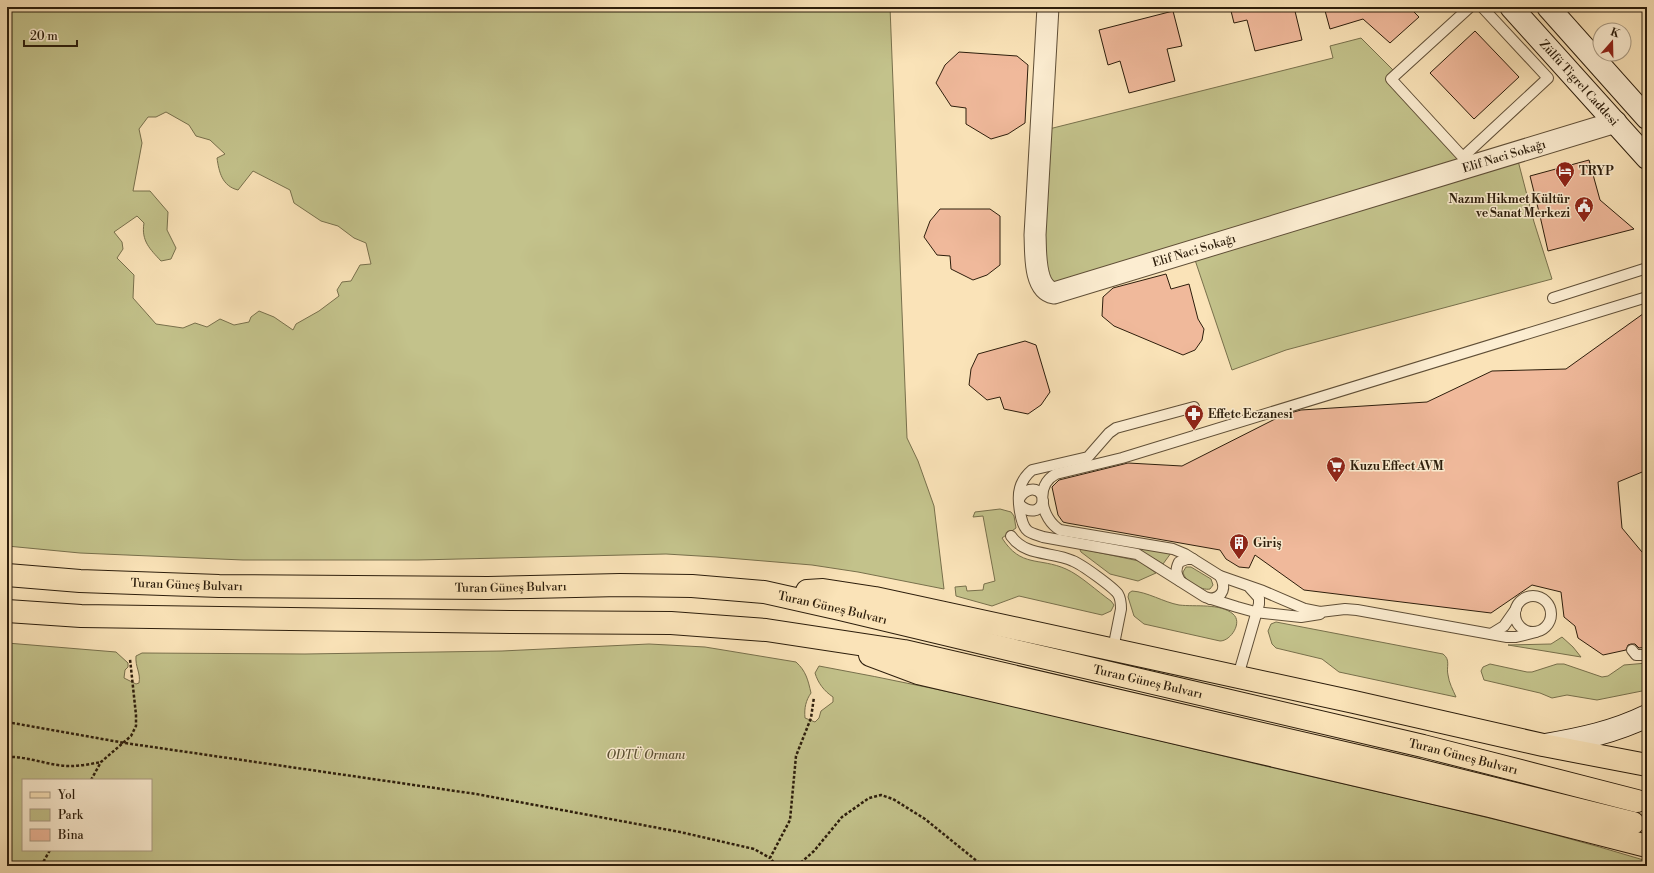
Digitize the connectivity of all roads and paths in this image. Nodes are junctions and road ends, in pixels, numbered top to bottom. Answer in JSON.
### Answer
{"nodes":[{"id":1,"x":1048,"y":7,"type":"edge"},
{"id":2,"x":1470,"y":7,"type":"edge"},
{"id":3,"x":1482,"y":7,"type":"edge"},
{"id":4,"x":1511,"y":7,"type":"edge"},
{"id":5,"x":1548,"y":7,"type":"edge"},
{"id":6,"x":1647,"y":118,"type":"edge"},
{"id":7,"x":1616,"y":122,"type":"junction"},
{"id":8,"x":1647,"y":158,"type":"edge"},
{"id":9,"x":1467,"y":162,"type":"junction"},
{"id":10,"x":1647,"y":268,"type":"edge"},
{"id":11,"x":1553,"y":298,"type":"dead end"},
{"id":12,"x":1647,"y":298,"type":"edge"},
{"id":13,"x":1194,"y":407,"type":"dead end"},
{"id":14,"x":1043,"y":498,"type":"junction"},
{"id":15,"x":1020,"y":502,"type":"junction"},
{"id":16,"x":1011,"y":536,"type":"dead end"},
{"id":17,"x":1193,"y":559,"type":"junction"},
{"id":18,"x":7,"y":575,"type":"edge"},
{"id":19,"x":1220,"y":576,"type":"junction"},
{"id":20,"x":1180,"y":582,"type":"junction"},
{"id":21,"x":1246,"y":586,"type":"junction"},
{"id":22,"x":764,"y":592,"type":"junction"},
{"id":23,"x":1210,"y":599,"type":"junction"},
{"id":24,"x":1516,"y":609,"type":"junction"},
{"id":25,"x":7,"y":610,"type":"edge"},
{"id":26,"x":1334,"y":611,"type":"junction"},
{"id":27,"x":1256,"y":612,"type":"junction"},
{"id":28,"x":1536,"y":632,"type":"junction"},
{"id":29,"x":1491,"y":634,"type":"junction"},
{"id":30,"x":828,"y":639,"type":"junction"},
{"id":31,"x":1113,"y":649,"type":"junction"},
{"id":32,"x":1632,"y":650,"type":"dead end"},
{"id":33,"x":1647,"y":653,"type":"edge"},
{"id":34,"x":130,"y":659,"type":"dead end"},
{"id":35,"x":1238,"y":676,"type":"junction"},
{"id":36,"x":814,"y":697,"type":"dead end"},
{"id":37,"x":1647,"y":716,"type":"edge"},
{"id":38,"x":7,"y":722,"type":"edge"},
{"id":39,"x":125,"y":743,"type":"junction"},
{"id":40,"x":1543,"y":745,"type":"junction"},
{"id":41,"x":7,"y":756,"type":"edge"},
{"id":42,"x":102,"y":762,"type":"junction"},
{"id":43,"x":1641,"y":766,"type":"edge"},
{"id":44,"x":92,"y":779,"type":"edge"},
{"id":45,"x":1637,"y":800,"type":"tunnel mouth"},
{"id":46,"x":1633,"y":823,"type":"tunnel mouth"},
{"id":47,"x":1644,"y":844,"type":"tunnel mouth"},
{"id":48,"x":49,"y":851,"type":"edge"},
{"id":49,"x":770,"y":858,"type":"junction"},
{"id":50,"x":41,"y":866,"type":"edge"},
{"id":51,"x":777,"y":866,"type":"edge"},
{"id":52,"x":797,"y":866,"type":"edge"},
{"id":53,"x":983,"y":866,"type":"edge"}],
"edges":[{"from":1,"to":9,"type":"street","name":"Elif Naci Sokağı"},
{"from":2,"to":9,"type":"lane"},
{"from":3,"to":9,"type":"lane"},
{"from":4,"to":7,"type":"main road","name":"Zülfü Tigrel Caddesi"},
{"from":5,"to":6,"type":"main road"},
{"from":7,"to":8,"type":"main road","name":"Zülfü Tigrel Caddesi"},
{"from":7,"to":9,"type":"street","name":"Elif Naci Sokağı"},
{"from":10,"to":11,"type":"lane"},
{"from":12,"to":14,"type":"lane"},
{"from":13,"to":15,"type":"lane"},
{"from":14,"to":15,"type":"lane"},
{"from":14,"to":15,"type":"lane"},
{"from":14,"to":17,"type":"lane"},
{"from":15,"to":20,"type":"lane"},
{"from":16,"to":31,"type":"lane"},
{"from":17,"to":19,"type":"lane"},
{"from":17,"to":20,"type":"lane"},
{"from":18,"to":22,"type":"main road","name":"Turan Güneş Bulvarı"},
{"from":19,"to":21,"type":"lane"},
{"from":19,"to":23,"type":"lane"},
{"from":20,"to":23,"type":"lane"},
{"from":21,"to":26,"type":"lane"},
{"from":21,"to":27,"type":"lane"},
{"from":22,"to":31,"type":"main road"},
{"from":22,"to":45,"type":"main road","name":"Turan Güneş Bulvarı"},
{"from":23,"to":27,"type":"lane"},
{"from":24,"to":28,"type":"lane"},
{"from":24,"to":28,"type":"lane"},
{"from":24,"to":29,"type":"lane"},
{"from":25,"to":30,"type":"main road","name":"Turan Güneş Bulvarı"},
{"from":26,"to":27,"type":"lane"},
{"from":26,"to":29,"type":"lane"},
{"from":27,"to":35,"type":"lane"},
{"from":28,"to":29,"type":"lane"},
{"from":30,"to":46,"type":"main road","name":"Turan Güneş Bulvarı"},
{"from":30,"to":47,"type":"main road"},
{"from":31,"to":35,"type":"main road"},
{"from":32,"to":33,"type":"lane"},
{"from":34,"to":39,"type":"path"},
{"from":35,"to":40,"type":"main road"},
{"from":36,"to":49,"type":"path"},
{"from":37,"to":40,"type":"main road"},
{"from":38,"to":39,"type":"path"},
{"from":39,"to":42,"type":"path"},
{"from":39,"to":49,"type":"path"},
{"from":40,"to":43,"type":"main road"},
{"from":41,"to":42,"type":"path"},
{"from":42,"to":44,"type":"path"},
{"from":48,"to":50,"type":"path"},
{"from":49,"to":51,"type":"path"},
{"from":52,"to":53,"type":"path"}]}
